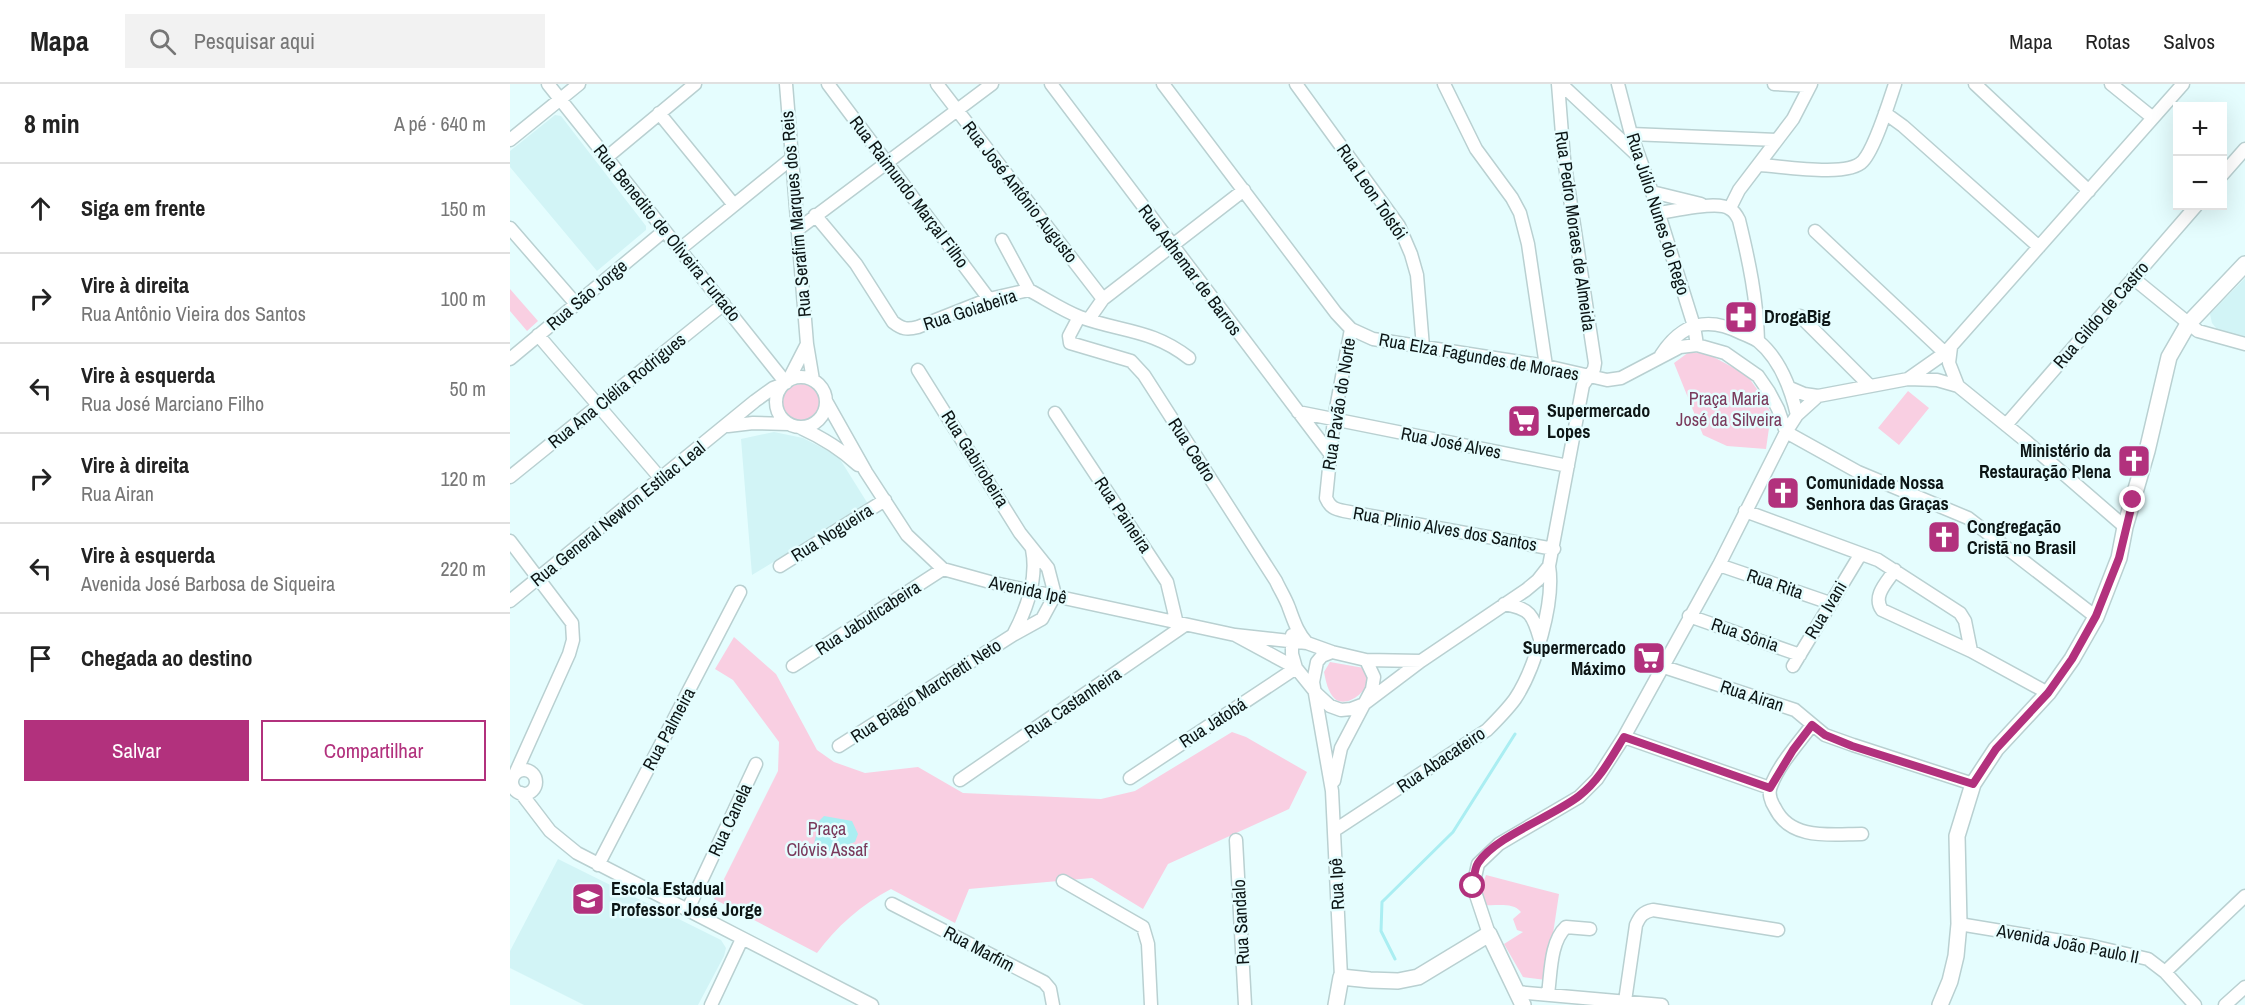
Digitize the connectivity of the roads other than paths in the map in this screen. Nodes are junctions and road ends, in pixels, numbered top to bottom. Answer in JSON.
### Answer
{"nodes":[{"id":1,"x":548,"y":84,"type":"edge"},
{"id":2,"x":579,"y":84,"type":"edge"},
{"id":3,"x":695,"y":84,"type":"edge"},
{"id":4,"x":786,"y":84,"type":"edge"},
{"id":5,"x":828,"y":84,"type":"edge"},
{"id":6,"x":937,"y":84,"type":"edge"},
{"id":7,"x":992,"y":84,"type":"edge"},
{"id":8,"x":1051,"y":84,"type":"edge"},
{"id":9,"x":1163,"y":84,"type":"edge"},
{"id":10,"x":1297,"y":84,"type":"edge"},
{"id":11,"x":1444,"y":84,"type":"edge"},
{"id":12,"x":1559,"y":84,"type":"edge"},
{"id":13,"x":1618,"y":84,"type":"edge"},
{"id":14,"x":1774,"y":84,"type":"edge"},
{"id":15,"x":1895,"y":84,"type":"edge"},
{"id":16,"x":1975,"y":84,"type":"edge"},
{"id":17,"x":2111,"y":84,"type":"edge"},
{"id":18,"x":2183,"y":84,"type":"edge"},
{"id":19,"x":1810,"y":85,"type":"edge"},
{"id":20,"x":560,"y":99,"type":"junction"},
{"id":21,"x":957,"y":110,"type":"junction"},
{"id":22,"x":659,"y":113,"type":"junction"},
{"id":23,"x":1885,"y":113,"type":"junction"},
{"id":24,"x":2153,"y":118,"type":"junction"},
{"id":25,"x":1631,"y":134,"type":"junction"},
{"id":26,"x":510,"y":140,"type":"edge"},
{"id":27,"x":1777,"y":140,"type":"junction"},
{"id":28,"x":2245,"y":149,"type":"edge"},
{"id":29,"x":606,"y":158,"type":"junction"},
{"id":30,"x":1640,"y":158,"type":"junction"},
{"id":31,"x":792,"y":159,"type":"junction"},
{"id":32,"x":887,"y":163,"type":"junction"},
{"id":33,"x":1759,"y":165,"type":"junction"},
{"id":34,"x":2227,"y":170,"type":"edge"},
{"id":35,"x":1244,"y":190,"type":"junction"},
{"id":36,"x":2089,"y":191,"type":"junction"},
{"id":37,"x":1652,"y":192,"type":"junction"},
{"id":38,"x":734,"y":205,"type":"junction"},
{"id":39,"x":1708,"y":206,"type":"junction"},
{"id":40,"x":1730,"y":208,"type":"junction"},
{"id":41,"x":2192,"y":210,"type":"edge"},
{"id":42,"x":1659,"y":213,"type":"junction"},
{"id":43,"x":815,"y":215,"type":"junction"},
{"id":44,"x":510,"y":228,"type":"edge"},
{"id":45,"x":797,"y":230,"type":"junction"},
{"id":46,"x":664,"y":231,"type":"junction"},
{"id":47,"x":1815,"y":231,"type":"dead end"},
{"id":48,"x":1002,"y":240,"type":"dead end"},
{"id":49,"x":1172,"y":247,"type":"junction"},
{"id":50,"x":2039,"y":247,"type":"junction"},
{"id":51,"x":680,"y":249,"type":"junction"},
{"id":52,"x":2245,"y":264,"type":"edge"},
{"id":53,"x":2133,"y":278,"type":"junction"},
{"id":54,"x":1029,"y":290,"type":"junction"},
{"id":55,"x":1103,"y":298,"type":"junction"},
{"id":56,"x":989,"y":300,"type":"junction"},
{"id":57,"x":576,"y":304,"type":"junction"},
{"id":58,"x":724,"y":304,"type":"junction"},
{"id":59,"x":1800,"y":316,"type":"dead end"},
{"id":60,"x":1084,"y":318,"type":"junction"},
{"id":61,"x":2188,"y":324,"type":"junction"},
{"id":62,"x":1694,"y":326,"type":"junction"},
{"id":63,"x":1351,"y":329,"type":"junction"},
{"id":64,"x":538,"y":335,"type":"junction"},
{"id":65,"x":1758,"y":341,"type":"junction"},
{"id":66,"x":807,"y":344,"type":"junction"},
{"id":67,"x":2245,"y":344,"type":"edge"},
{"id":68,"x":1697,"y":345,"type":"junction"},
{"id":69,"x":1423,"y":347,"type":"junction"},
{"id":70,"x":1948,"y":350,"type":"junction"},
{"id":71,"x":1661,"y":356,"type":"junction"},
{"id":72,"x":1188,"y":358,"type":"dead end"},
{"id":73,"x":510,"y":359,"type":"edge"},
{"id":74,"x":1546,"y":366,"type":"junction"},
{"id":75,"x":918,"y":370,"type":"dead end"},
{"id":76,"x":1590,"y":377,"type":"junction"},
{"id":77,"x":1908,"y":379,"type":"junction"},
{"id":78,"x":813,"y":380,"type":"junction"},
{"id":79,"x":787,"y":382,"type":"junction"},
{"id":80,"x":1870,"y":386,"type":"junction"},
{"id":81,"x":1958,"y":386,"type":"junction"},
{"id":82,"x":1791,"y":388,"type":"junction"},
{"id":83,"x":1818,"y":396,"type":"junction"},
{"id":84,"x":826,"y":401,"type":"junction"},
{"id":85,"x":597,"y":407,"type":"junction"},
{"id":86,"x":1298,"y":412,"type":"junction"},
{"id":87,"x":1055,"y":413,"type":"dead end"},
{"id":88,"x":1797,"y":415,"type":"junction"},
{"id":89,"x":1334,"y":419,"type":"junction"},
{"id":90,"x":794,"y":425,"type":"junction"},
{"id":91,"x":2006,"y":425,"type":"junction"},
{"id":92,"x":726,"y":426,"type":"junction"},
{"id":93,"x":1786,"y":432,"type":"junction"},
{"id":94,"x":1331,"y":454,"type":"junction"},
{"id":95,"x":1568,"y":466,"type":"junction"},
{"id":96,"x":866,"y":472,"type":"junction"},
{"id":97,"x":510,"y":477,"type":"edge"},
{"id":98,"x":661,"y":479,"type":"junction"},
{"id":99,"x":1328,"y":479,"type":"joint"},
{"id":100,"x":885,"y":500,"type":"junction"},
{"id":101,"x":1745,"y":511,"type":"junction"},
{"id":102,"x":2125,"y":527,"type":"junction"},
{"id":103,"x":510,"y":541,"type":"edge"},
{"id":104,"x":1032,"y":549,"type":"junction"},
{"id":105,"x":1554,"y":549,"type":"junction"},
{"id":106,"x":1860,"y":555,"type":"junction"},
{"id":107,"x":1719,"y":565,"type":"junction"},
{"id":108,"x":780,"y":566,"type":"dead end"},
{"id":109,"x":1549,"y":566,"type":"junction"},
{"id":110,"x":943,"y":569,"type":"junction"},
{"id":111,"x":1894,"y":570,"type":"junction"},
{"id":112,"x":538,"y":578,"type":"junction"},
{"id":113,"x":1030,"y":591,"type":"junction"},
{"id":114,"x":740,"y":592,"type":"dead end"},
{"id":115,"x":1055,"y":595,"type":"junction"},
{"id":116,"x":510,"y":601,"type":"edge"},
{"id":117,"x":1830,"y":603,"type":"junction"},
{"id":118,"x":1504,"y":604,"type":"junction"},
{"id":119,"x":1689,"y":616,"type":"junction"},
{"id":120,"x":2096,"y":616,"type":"junction"},
{"id":121,"x":1293,"y":622,"type":"junction"},
{"id":122,"x":1181,"y":625,"type":"junction"},
{"id":123,"x":1013,"y":635,"type":"junction"},
{"id":124,"x":1235,"y":635,"type":"junction"},
{"id":125,"x":1291,"y":640,"type":"junction"},
{"id":126,"x":1540,"y":640,"type":"junction"},
{"id":127,"x":1307,"y":643,"type":"junction"},
{"id":128,"x":1971,"y":651,"type":"junction"},
{"id":129,"x":1332,"y":652,"type":"junction"},
{"id":130,"x":1800,"y":655,"type":"junction"},
{"id":131,"x":1366,"y":660,"type":"junction"},
{"id":132,"x":1421,"y":661,"type":"junction"},
{"id":133,"x":793,"y":666,"type":"dead end"},
{"id":134,"x":1661,"y":666,"type":"junction"},
{"id":135,"x":1793,"y":666,"type":"dead end"},
{"id":136,"x":1296,"y":668,"type":"junction"},
{"id":137,"x":2048,"y":693,"type":"junction"},
{"id":138,"x":1317,"y":694,"type":"junction"},
{"id":139,"x":1364,"y":704,"type":"junction"},
{"id":140,"x":1812,"y":725,"type":"junction"},
{"id":141,"x":534,"y":729,"type":"junction"},
{"id":142,"x":1624,"y":737,"type":"junction"},
{"id":143,"x":839,"y":747,"type":"dead end"},
{"id":144,"x":756,"y":764,"type":"dead end"},
{"id":145,"x":530,"y":772,"type":"junction"},
{"id":146,"x":513,"y":778,"type":"edge"},
{"id":147,"x":1130,"y":778,"type":"dead end"},
{"id":148,"x":960,"y":780,"type":"dead end"},
{"id":149,"x":1973,"y":784,"type":"junction"},
{"id":150,"x":534,"y":788,"type":"junction"},
{"id":151,"x":1770,"y":788,"type":"junction"},
{"id":152,"x":1332,"y":790,"type":"junction"},
{"id":153,"x":516,"y":795,"type":"edge"},
{"id":154,"x":543,"y":821,"type":"junction"},
{"id":155,"x":1335,"y":830,"type":"junction"},
{"id":156,"x":1862,"y":834,"type":"dead end"},
{"id":157,"x":1236,"y":840,"type":"dead end"},
{"id":158,"x":598,"y":865,"type":"junction"},
{"id":159,"x":1063,"y":881,"type":"dead end"},
{"id":160,"x":2245,"y":896,"type":"edge"},
{"id":161,"x":892,"y":903,"type":"dead end"},
{"id":162,"x":688,"y":909,"type":"junction"},
{"id":163,"x":1959,"y":924,"type":"junction"},
{"id":164,"x":1590,"y":929,"type":"dead end"},
{"id":165,"x":1778,"y":930,"type":"dead end"},
{"id":166,"x":1489,"y":934,"type":"junction"},
{"id":167,"x":742,"y":939,"type":"junction"},
{"id":168,"x":2165,"y":972,"type":"junction"},
{"id":169,"x":1341,"y":977,"type":"junction"},
{"id":170,"x":2245,"y":987,"type":"edge"},
{"id":171,"x":1548,"y":994,"type":"junction"},
{"id":172,"x":852,"y":1000,"type":"edge"},
{"id":173,"x":1521,"y":1001,"type":"edge"},
{"id":174,"x":1625,"y":1001,"type":"junction"},
{"id":175,"x":711,"y":1005,"type":"edge"},
{"id":176,"x":872,"y":1005,"type":"edge"},
{"id":177,"x":1053,"y":1005,"type":"edge"},
{"id":178,"x":1151,"y":1005,"type":"edge"},
{"id":179,"x":1245,"y":1005,"type":"edge"},
{"id":180,"x":1336,"y":1005,"type":"edge"},
{"id":181,"x":1662,"y":1005,"type":"edge"},
{"id":182,"x":1940,"y":1005,"type":"edge"},
{"id":183,"x":2195,"y":1005,"type":"edge"},
{"id":184,"x":2225,"y":1005,"type":"edge"}],
"edges":[{"from":1,"to":20,"type":"street","name":"Rua Benedito de Oliveira Furtado"},
{"from":2,"to":20,"type":"street"},
{"from":3,"to":22,"type":"street"},
{"from":4,"to":31,"type":"street","name":"Rua Serafim Marques dos Reis"},
{"from":5,"to":32,"type":"street","name":"Rua Raimundo Marçal Filho"},
{"from":6,"to":21,"type":"street","name":"Rua José Antônio Augusto"},
{"from":7,"to":21,"type":"street"},
{"from":8,"to":49,"type":"street","name":"Rua Adhemar de Barros"},
{"from":9,"to":35,"type":"street","name":"Rua Elza Fagundes de Moraes"},
{"from":10,"to":69,"type":"street","name":"Rua Leon Tolstói"},
{"from":11,"to":74,"type":"street"},
{"from":12,"to":30,"type":"street"},
{"from":12,"to":76,"type":"street","name":"Rua Pedro Moraes de Almeida"},
{"from":13,"to":25,"type":"street","name":"Rua Júlio Nunes do Rego"},
{"from":14,"to":19,"type":"street"},
{"from":15,"to":23,"type":"street"},
{"from":16,"to":36,"type":"street"},
{"from":17,"to":24,"type":"street"},
{"from":18,"to":24,"type":"street"},
{"from":19,"to":27,"type":"street"},
{"from":20,"to":26,"type":"street"},
{"from":20,"to":29,"type":"street","name":"Rua Benedito de Oliveira Furtado"},
{"from":21,"to":32,"type":"street"},
{"from":21,"to":55,"type":"street","name":"Rua José Antônio Augusto"},
{"from":22,"to":29,"type":"street"},
{"from":22,"to":38,"type":"street"},
{"from":23,"to":33,"type":"street"},
{"from":23,"to":50,"type":"street"},
{"from":24,"to":36,"type":"street"},
{"from":25,"to":27,"type":"street"},
{"from":25,"to":30,"type":"street","name":"Rua Júlio Nunes do Rego"},
{"from":27,"to":33,"type":"street"},
{"from":28,"to":34,"type":"street"},
{"from":29,"to":46,"type":"street","name":"Rua Benedito de Oliveira Furtado"},
{"from":30,"to":37,"type":"street","name":"Rua Júlio Nunes do Rego"},
{"from":31,"to":38,"type":"street"},
{"from":31,"to":45,"type":"street","name":"Rua Serafim Marques dos Reis"},
{"from":32,"to":43,"type":"street"},
{"from":32,"to":56,"type":"street","name":"Rua Raimundo Marçal Filho"},
{"from":33,"to":40,"type":"street"},
{"from":35,"to":49,"type":"street"},
{"from":35,"to":63,"type":"street","name":"Rua Elza Fagundes de Moraes"},
{"from":36,"to":50,"type":"street"},
{"from":37,"to":39,"type":"street"},
{"from":37,"to":42,"type":"street","name":"Rua Júlio Nunes do Rego"},
{"from":38,"to":51,"type":"street"},
{"from":39,"to":40,"type":"street"},
{"from":39,"to":42,"type":"street"},
{"from":40,"to":65,"type":"street"},
{"from":41,"to":53,"type":"street","name":"Rua Gildo de Castro"},
{"from":42,"to":62,"type":"street","name":"Rua Júlio Nunes do Rego"},
{"from":43,"to":45,"type":"street"},
{"from":43,"to":56,"type":"street","name":"Rua Goiabeira"},
{"from":44,"to":57,"type":"street"},
{"from":45,"to":66,"type":"street","name":"Rua Serafim Marques dos Reis"},
{"from":46,"to":51,"type":"street","name":"Rua Benedito de Oliveira Furtado"},
{"from":46,"to":57,"type":"street","name":"Rua São Jorge"},
{"from":47,"to":70,"type":"street"},
{"from":48,"to":54,"type":"street"},
{"from":49,"to":55,"type":"street"},
{"from":49,"to":86,"type":"street","name":"Rua Adhemar de Barros"},
{"from":50,"to":70,"type":"street"},
{"from":51,"to":58,"type":"street","name":"Rua Benedito de Oliveira Furtado"},
{"from":52,"to":61,"type":"main road"},
{"from":53,"to":61,"type":"street"},
{"from":53,"to":91,"type":"street","name":"Rua Gildo de Castro"},
{"from":54,"to":56,"type":"street","name":"Rua Goiabeira"},
{"from":54,"to":60,"type":"street","name":"Rua Goiabeira"},
{"from":55,"to":60,"type":"street"},
{"from":57,"to":64,"type":"street","name":"Rua São Jorge"},
{"from":58,"to":79,"type":"street","name":"Rua Benedito de Oliveira Furtado"},
{"from":58,"to":85,"type":"street","name":"Rua Ana Clélia Rodrigues"},
{"from":59,"to":80,"type":"street"},
{"from":60,"to":72,"type":"street","name":"Rua Goiabeira"},
{"from":60,"to":121,"type":"street","name":"Rua Cedro"},
{"from":61,"to":67,"type":"street"},
{"from":61,"to":102,"type":"main road"},
{"from":62,"to":65,"type":"street"},
{"from":62,"to":68,"type":"street","name":"Rua Júlio Nunes do Rego"},
{"from":62,"to":71,"type":"street","name":"Rua Elza Fagundes de Moraes"},
{"from":63,"to":69,"type":"street","name":"Rua Elza Fagundes de Moraes"},
{"from":63,"to":89,"type":"street","name":"Rua Pavão do Norte"},
{"from":64,"to":73,"type":"street","name":"Rua São Jorge"},
{"from":64,"to":85,"type":"street"},
{"from":65,"to":82,"type":"street"},
{"from":66,"to":78,"type":"street","name":"Rua Serafim Marques dos Reis"},
{"from":66,"to":79,"type":"street"},
{"from":68,"to":71,"type":"street","name":"Rua Elza Fagundes de Moraes"},
{"from":68,"to":93,"type":"street"},
{"from":69,"to":74,"type":"street","name":"Rua Elza Fagundes de Moraes"},
{"from":70,"to":77,"type":"street"},
{"from":70,"to":81,"type":"street"},
{"from":71,"to":76,"type":"street","name":"Rua Elza Fagundes de Moraes"},
{"from":74,"to":76,"type":"street","name":"Rua Elza Fagundes de Moraes"},
{"from":75,"to":104,"type":"street","name":"Rua Gabirobeira"},
{"from":76,"to":95,"type":"street","name":"Rua Pedro Moraes de Almeida"},
{"from":77,"to":80,"type":"street"},
{"from":77,"to":81,"type":"street"},
{"from":78,"to":79,"type":"street"},
{"from":78,"to":84,"type":"street"},
{"from":79,"to":90,"type":"street"},
{"from":79,"to":92,"type":"street","name":"Rua General Newton Estilac Leal"},
{"from":80,"to":83,"type":"street"},
{"from":81,"to":91,"type":"street"},
{"from":82,"to":83,"type":"street"},
{"from":82,"to":88,"type":"street"},
{"from":83,"to":88,"type":"street"},
{"from":84,"to":90,"type":"street"},
{"from":84,"to":96,"type":"street","name":"Avenida Ipê"},
{"from":85,"to":97,"type":"street","name":"Rua Ana Clélia Rodrigues"},
{"from":85,"to":98,"type":"street"},
{"from":86,"to":89,"type":"street","name":"Rua José Alves"},
{"from":86,"to":94,"type":"street","name":"Rua Adhemar de Barros"},
{"from":87,"to":122,"type":"street","name":"Rua Paineira"},
{"from":88,"to":93,"type":"street"},
{"from":89,"to":94,"type":"street","name":"Rua Pavão do Norte"},
{"from":89,"to":95,"type":"street","name":"Rua José Alves"},
{"from":90,"to":92,"type":"street"},
{"from":90,"to":96,"type":"street","name":"Avenida Ipê"},
{"from":91,"to":102,"type":"street"},
{"from":92,"to":98,"type":"street","name":"Rua General Newton Estilac Leal"},
{"from":93,"to":101,"type":"street"},
{"from":93,"to":120,"type":"street"},
{"from":94,"to":99,"type":"street","name":"Rua Pavão do Norte"},
{"from":95,"to":105,"type":"street","name":"Rua Pedro Moraes de Almeida"},
{"from":96,"to":100,"type":"street","name":"Avenida Ipê"},
{"from":98,"to":112,"type":"street","name":"Rua General Newton Estilac Leal"},
{"from":99,"to":105,"type":"street","name":"Rua Plinio Alves dos Santos"},
{"from":100,"to":108,"type":"street","name":"Rua Nogueira"},
{"from":100,"to":110,"type":"street","name":"Avenida Ipê"},
{"from":101,"to":106,"type":"street"},
{"from":101,"to":107,"type":"street"},
{"from":102,"to":120,"type":"main road"},
{"from":103,"to":112,"type":"street"},
{"from":104,"to":113,"type":"street"},
{"from":104,"to":115,"type":"street","name":"Rua Gabirobeira"},
{"from":105,"to":109,"type":"street","name":"Rua Pedro Moraes de Almeida"},
{"from":106,"to":111,"type":"street"},
{"from":106,"to":117,"type":"street","name":"Rua Ivani"},
{"from":107,"to":117,"type":"street","name":"Rua Rita"},
{"from":107,"to":119,"type":"street"},
{"from":109,"to":118,"type":"street"},
{"from":109,"to":126,"type":"street","name":"Rua Abacateiro"},
{"from":110,"to":113,"type":"street","name":"Avenida Ipê"},
{"from":110,"to":133,"type":"street","name":"Rua Jabuticabeira"},
{"from":111,"to":128,"type":"street"},
{"from":111,"to":128,"type":"street"},
{"from":112,"to":116,"type":"street","name":"Rua General Newton Estilac Leal"},
{"from":112,"to":141,"type":"street"},
{"from":113,"to":115,"type":"street","name":"Avenida Ipê"},
{"from":113,"to":123,"type":"street","name":"Rua Biagio Marchetti Neto"},
{"from":114,"to":158,"type":"street","name":"Rua Palmeira"},
{"from":115,"to":122,"type":"street","name":"Avenida Ipê"},
{"from":115,"to":123,"type":"street","name":"Rua Biagio Marchetti Neto"},
{"from":117,"to":130,"type":"street","name":"Rua Ivani"},
{"from":118,"to":126,"type":"street"},
{"from":118,"to":132,"type":"street"},
{"from":119,"to":130,"type":"street","name":"Rua Sônia"},
{"from":119,"to":134,"type":"street"},
{"from":120,"to":137,"type":"main road"},
{"from":121,"to":125,"type":"street","name":"Rua Cedro"},
{"from":121,"to":127,"type":"street","name":"Rua Cedro"},
{"from":122,"to":124,"type":"street","name":"Avenida Ipê"},
{"from":122,"to":148,"type":"street","name":"Rua Castanheira"},
{"from":123,"to":143,"type":"street","name":"Rua Biagio Marchetti Neto"},
{"from":124,"to":125,"type":"street","name":"Avenida Ipê"},
{"from":124,"to":136,"type":"street","name":"Avenida Ipê"},
{"from":125,"to":127,"type":"street","name":"Avenida Ipê"},
{"from":125,"to":136,"type":"street","name":"Rua Cedro"},
{"from":126,"to":155,"type":"street","name":"Rua Abacateiro"},
{"from":127,"to":129,"type":"street","name":"Avenida Ipê"},
{"from":128,"to":137,"type":"street"},
{"from":129,"to":131,"type":"street"},
{"from":129,"to":138,"type":"street"},
{"from":130,"to":135,"type":"street","name":"Rua Ivani"},
{"from":131,"to":132,"type":"street"},
{"from":131,"to":139,"type":"street"},
{"from":132,"to":139,"type":"street"},
{"from":134,"to":140,"type":"street","name":"Rua Airan"},
{"from":134,"to":142,"type":"street"},
{"from":136,"to":138,"type":"street","name":"Avenida Ipê"},
{"from":136,"to":147,"type":"street","name":"Rua Jatobá"},
{"from":137,"to":149,"type":"main road"},
{"from":138,"to":139,"type":"street"},
{"from":138,"to":152,"type":"street","name":"Rua Ipê"},
{"from":139,"to":152,"type":"street","name":"Rua Ipê"},
{"from":140,"to":149,"type":"street","name":"Rua Airan"},
{"from":140,"to":151,"type":"street"},
{"from":141,"to":145,"type":"street"},
{"from":141,"to":146,"type":"street"},
{"from":142,"to":151,"type":"street"},
{"from":142,"to":166,"type":"street"},
{"from":144,"to":162,"type":"street","name":"Rua Canela"},
{"from":145,"to":146,"type":"street"},
{"from":145,"to":150,"type":"street"},
{"from":146,"to":153,"type":"street"},
{"from":149,"to":163,"type":"main road"},
{"from":150,"to":153,"type":"street"},
{"from":150,"to":154,"type":"street"},
{"from":151,"to":156,"type":"street"},
{"from":152,"to":155,"type":"street","name":"Rua Ipê"},
{"from":153,"to":154,"type":"street"},
{"from":154,"to":158,"type":"street"},
{"from":155,"to":169,"type":"street","name":"Rua Ipê"},
{"from":157,"to":179,"type":"street","name":"Rua Sandalo"},
{"from":158,"to":162,"type":"street"},
{"from":159,"to":178,"type":"street"},
{"from":160,"to":168,"type":"street"},
{"from":161,"to":177,"type":"street","name":"Rua Marfim"},
{"from":162,"to":167,"type":"street"},
{"from":163,"to":168,"type":"street","name":"Avenida João Paulo II"},
{"from":163,"to":182,"type":"main road"},
{"from":164,"to":171,"type":"street"},
{"from":165,"to":174,"type":"street"},
{"from":166,"to":169,"type":"main road"},
{"from":166,"to":173,"type":"main road"},
{"from":167,"to":172,"type":"street"},
{"from":167,"to":175,"type":"street"},
{"from":168,"to":183,"type":"street","name":"Avenida João Paulo II"},
{"from":169,"to":180,"type":"main road"},
{"from":170,"to":184,"type":"street"},
{"from":171,"to":173,"type":"street"},
{"from":171,"to":174,"type":"street"},
{"from":172,"to":176,"type":"street"},
{"from":174,"to":181,"type":"street"}]}
